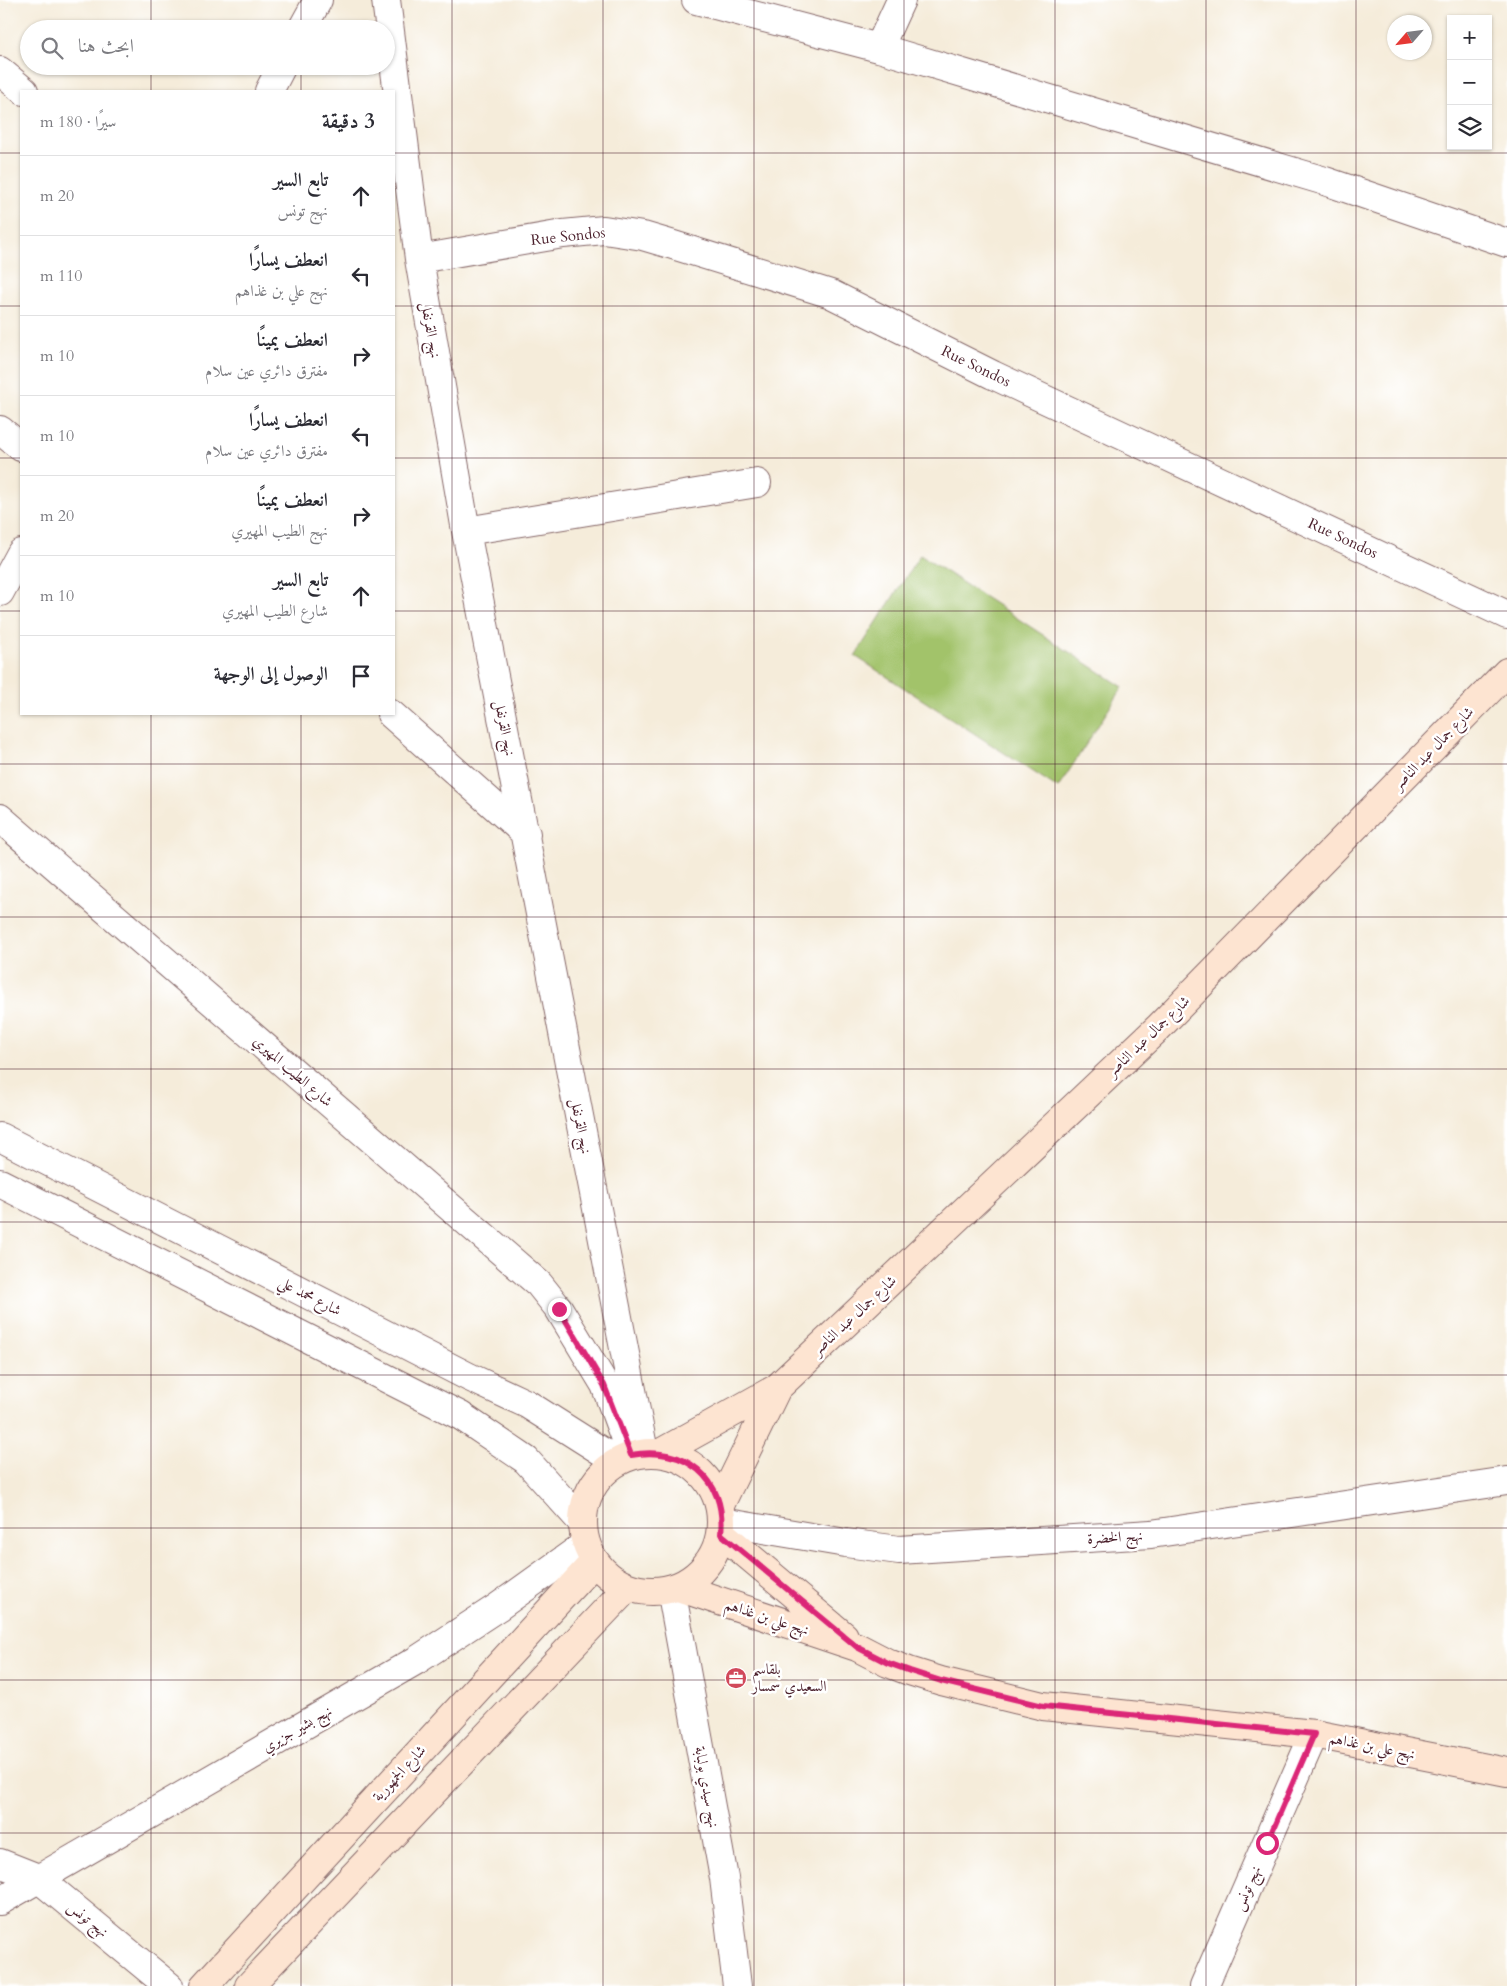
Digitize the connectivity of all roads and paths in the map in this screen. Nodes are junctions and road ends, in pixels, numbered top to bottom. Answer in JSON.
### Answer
{"nodes":[{"id":1,"x":318,"y":0,"type":"edge"},
{"id":2,"x":386,"y":0,"type":"edge"},
{"id":3,"x":696,"y":0,"type":"edge"},
{"id":4,"x":901,"y":0,"type":"edge"},
{"id":5,"x":307,"y":20,"type":"edge"},
{"id":6,"x":389,"y":20,"type":"edge"},
{"id":7,"x":879,"y":48,"type":"junction"},
{"id":8,"x":0,"y":71,"type":"edge"},
{"id":9,"x":395,"y":71,"type":"edge"},
{"id":10,"x":277,"y":75,"type":"edge"},
{"id":11,"x":23,"y":90,"type":"edge"},
{"id":12,"x":270,"y":90,"type":"edge"},
{"id":13,"x":1507,"y":244,"type":"edge"},
{"id":14,"x":419,"y":259,"type":"junction"},
{"id":15,"x":0,"y":430,"type":"edge"},
{"id":16,"x":20,"y":446,"type":"edge"},
{"id":17,"x":757,"y":483,"type":"dead end"},
{"id":18,"x":466,"y":531,"type":"junction"},
{"id":19,"x":20,"y":555,"type":"edge"},
{"id":20,"x":0,"y":592,"type":"edge"},
{"id":21,"x":1507,"y":615,"type":"edge"},
{"id":22,"x":1507,"y":672,"type":"edge"},
{"id":23,"x":392,"y":715,"type":"edge"},
{"id":24,"x":0,"y":818,"type":"edge"},
{"id":25,"x":526,"y":834,"type":"junction"},
{"id":26,"x":0,"y":1137,"type":"edge"},
{"id":27,"x":0,"y":1183,"type":"edge"},
{"id":28,"x":777,"y":1388,"type":"junction"},
{"id":29,"x":639,"y":1455,"type":"junction"},
{"id":30,"x":1507,"y":1481,"type":"edge"},
{"id":31,"x":721,"y":1520,"type":"junction"},
{"id":32,"x":588,"y":1542,"type":"junction"},
{"id":33,"x":628,"y":1587,"type":"junction"},
{"id":34,"x":675,"y":1588,"type":"junction"},
{"id":35,"x":857,"y":1647,"type":"junction"},
{"id":36,"x":1314,"y":1734,"type":"junction"},
{"id":37,"x":1507,"y":1772,"type":"edge"},
{"id":38,"x":0,"y":1863,"type":"edge"},
{"id":39,"x":38,"y":1878,"type":"junction"},
{"id":40,"x":0,"y":1901,"type":"edge"},
{"id":41,"x":169,"y":1986,"type":"edge"},
{"id":42,"x":204,"y":1986,"type":"edge"},
{"id":43,"x":249,"y":1986,"type":"edge"},
{"id":44,"x":736,"y":1986,"type":"edge"},
{"id":45,"x":1204,"y":1986,"type":"edge"}],
"edges":[{"from":1,"to":5,"type":"street"},
{"from":2,"to":6,"type":"street","name":"نهج القرنفل"},
{"from":3,"to":7,"type":"street"},
{"from":4,"to":7,"type":"street"},
{"from":7,"to":13,"type":"street"},
{"from":8,"to":11,"type":"street"},
{"from":9,"to":14,"type":"street","name":"نهج القرنفل"},
{"from":10,"to":12,"type":"street"},
{"from":14,"to":18,"type":"street","name":"نهج القرنفل"},
{"from":14,"to":21,"type":"street","name":"Rue Sondos"},
{"from":15,"to":16,"type":"street"},
{"from":17,"to":18,"type":"street"},
{"from":18,"to":25,"type":"street","name":"نهج القرنفل"},
{"from":19,"to":20,"type":"street"},
{"from":22,"to":28,"type":"main road","name":"شارع جمال عبد الناصر"},
{"from":23,"to":25,"type":"street"},
{"from":24,"to":29,"type":"street","name":"شارع الطيب المهيري"},
{"from":25,"to":29,"type":"street","name":"نهج القرنفل"},
{"from":26,"to":29,"type":"street","name":"شارع محمد علي"},
{"from":27,"to":32,"type":"street"},
{"from":28,"to":29,"type":"main road","name":"شارع جمال عبد الناصر"},
{"from":28,"to":31,"type":"main road","name":"شارع جمال عبد الناصر"},
{"from":29,"to":31,"type":"main road"},
{"from":29,"to":32,"type":"main road"},
{"from":30,"to":31,"type":"street","name":"نهج الخضرة"},
{"from":31,"to":34,"type":"main road"},
{"from":31,"to":35,"type":"main road","name":"نهج علي بن غذاهم"},
{"from":32,"to":33,"type":"main road"},
{"from":32,"to":39,"type":"street","name":"نهج بشير جزيري"},
{"from":32,"to":42,"type":"main road","name":"شارع الجمهورية"},
{"from":33,"to":34,"type":"main road"},
{"from":33,"to":43,"type":"main road"},
{"from":34,"to":35,"type":"main road","name":"نهج علي بن غذاهم"},
{"from":34,"to":44,"type":"street","name":"نهج سيدي بولبابة"},
{"from":35,"to":36,"type":"main road","name":"نهج علي بن غذاهم"},
{"from":36,"to":37,"type":"main road","name":"نهج علي بن غذاهم"},
{"from":36,"to":45,"type":"street","name":"نهج تونس"},
{"from":38,"to":39,"type":"street","name":"نهج تونس"},
{"from":39,"to":40,"type":"street","name":"نهج بشير جزيري"},
{"from":39,"to":41,"type":"street","name":"نهج تونس"}]}
